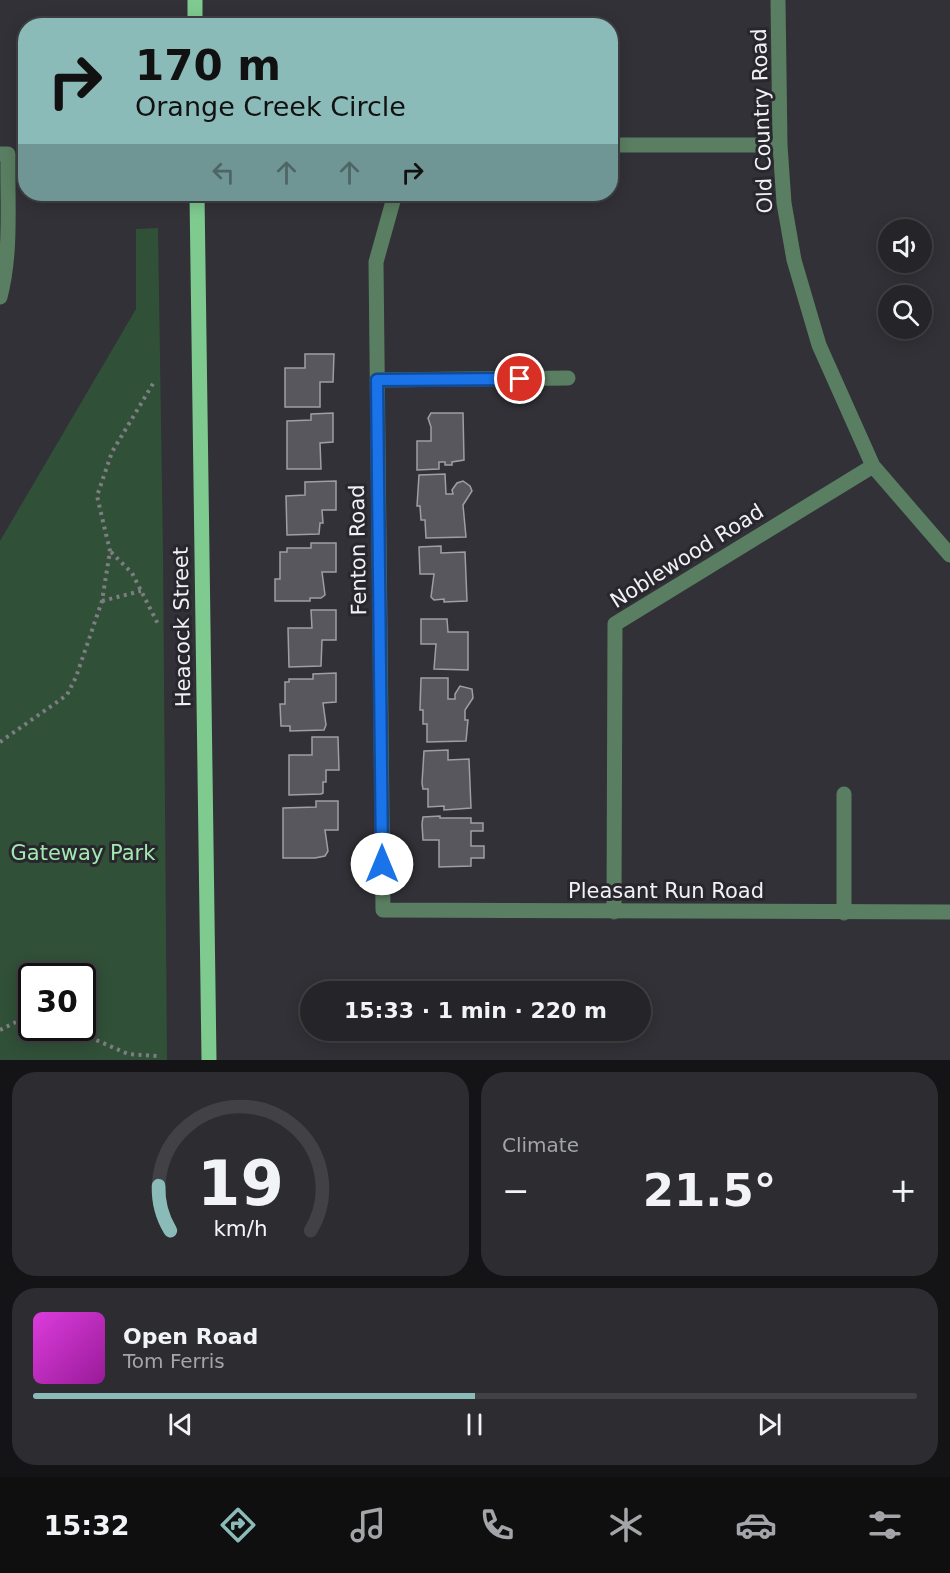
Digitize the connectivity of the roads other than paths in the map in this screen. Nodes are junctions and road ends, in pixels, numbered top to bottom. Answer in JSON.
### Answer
{"nodes":[{"id":1,"x":195,"y":0,"type":"edge"},
{"id":2,"x":778,"y":0,"type":"edge"},
{"id":3,"x":195,"y":18,"type":"edge"},
{"id":4,"x":618,"y":145,"type":"edge"},
{"id":5,"x":780,"y":145,"type":"junction"},
{"id":6,"x":4,"y":154,"type":"edge"},
{"id":7,"x":197,"y":201,"type":"edge"},
{"id":8,"x":393,"y":201,"type":"edge"},
{"id":9,"x":0,"y":297,"type":"edge"},
{"id":10,"x":568,"y":378,"type":"dead end"},
{"id":11,"x":377,"y":380,"type":"junction"},
{"id":12,"x":873,"y":466,"type":"junction"},
{"id":13,"x":950,"y":555,"type":"edge"},
{"id":14,"x":844,"y":794,"type":"dead end"},
{"id":15,"x":382,"y":910,"type":"joint"},
{"id":16,"x":614,"y":912,"type":"junction"},
{"id":17,"x":950,"y":912,"type":"edge"},
{"id":18,"x":843,"y":913,"type":"junction"},
{"id":19,"x":208,"y":1060,"type":"edge"}],
"edges":[{"from":1,"to":3,"type":"main road"},
{"from":2,"to":5,"type":"street","name":"Old Country Road"},
{"from":4,"to":5,"type":"street"},
{"from":5,"to":12,"type":"street","name":"Old Country Road"},
{"from":6,"to":9,"type":"street"},
{"from":7,"to":19,"type":"main road","name":"Heacock Street"},
{"from":8,"to":11,"type":"street","name":"Fenton Road"},
{"from":10,"to":11,"type":"street"},
{"from":11,"to":15,"type":"street","name":"Fenton Road"},
{"from":12,"to":13,"type":"street","name":"Old Country Road"},
{"from":12,"to":16,"type":"street","name":"Noblewood Road"},
{"from":14,"to":18,"type":"street"},
{"from":15,"to":16,"type":"street","name":"Pleasant Run Road"},
{"from":16,"to":18,"type":"street","name":"Pleasant Run Road"},
{"from":17,"to":18,"type":"street","name":"Pleasant Run Road"}]}
